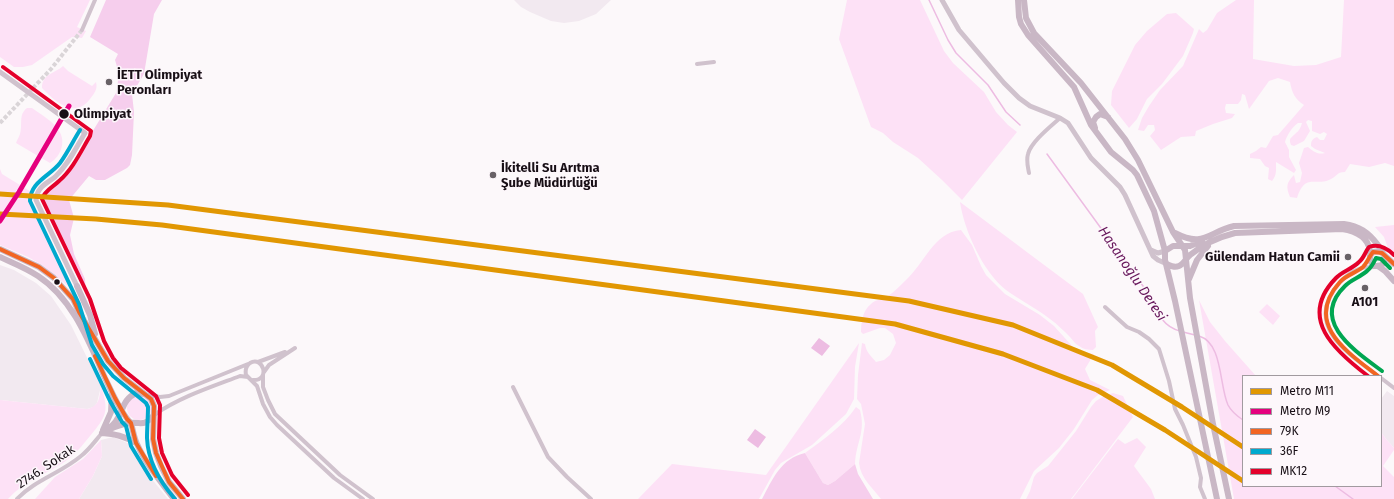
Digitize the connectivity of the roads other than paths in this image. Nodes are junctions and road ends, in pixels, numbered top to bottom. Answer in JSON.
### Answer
{"nodes":[{"id":1,"x":96,"y":0,"type":"edge"},
{"id":2,"x":942,"y":0,"type":"edge"},
{"id":3,"x":1018,"y":0,"type":"edge"},
{"id":4,"x":1024,"y":0,"type":"edge"},
{"id":5,"x":82,"y":30,"type":"tunnel mouth"},
{"id":6,"x":714,"y":62,"type":"dead end"},
{"id":7,"x":698,"y":64,"type":"dead end"},
{"id":8,"x":0,"y":72,"type":"edge"},
{"id":9,"x":1060,"y":118,"type":"junction"},
{"id":10,"x":1111,"y":119,"type":"junction"},
{"id":11,"x":1103,"y":141,"type":"junction"},
{"id":12,"x":1029,"y":173,"type":"dead end"},
{"id":13,"x":1173,"y":232,"type":"junction"},
{"id":14,"x":1210,"y":239,"type":"junction"},
{"id":15,"x":1183,"y":247,"type":"junction"},
{"id":16,"x":0,"y":249,"type":"edge"},
{"id":17,"x":1151,"y":250,"type":"junction"},
{"id":18,"x":1166,"y":251,"type":"junction"},
{"id":19,"x":1384,"y":254,"type":"junction"},
{"id":20,"x":1370,"y":256,"type":"junction"},
{"id":21,"x":0,"y":257,"type":"edge"},
{"id":22,"x":1185,"y":259,"type":"junction"},
{"id":23,"x":1167,"y":264,"type":"junction"},
{"id":24,"x":1394,"y":264,"type":"edge"},
{"id":25,"x":1377,"y":266,"type":"junction"},
{"id":26,"x":1363,"y":268,"type":"junction"},
{"id":27,"x":1188,"y":281,"type":"junction"},
{"id":28,"x":1394,"y":281,"type":"edge"},
{"id":29,"x":77,"y":286,"type":"junction"},
{"id":30,"x":68,"y":294,"type":"junction"},
{"id":31,"x":1105,"y":307,"type":"dead end"},
{"id":32,"x":79,"y":312,"type":"junction"},
{"id":33,"x":79,"y":324,"type":"junction"},
{"id":34,"x":98,"y":343,"type":"junction"},
{"id":35,"x":258,"y":362,"type":"junction"},
{"id":36,"x":249,"y":364,"type":"junction"},
{"id":37,"x":263,"y":374,"type":"junction"},
{"id":38,"x":1377,"y":375,"type":"edge"},
{"id":39,"x":248,"y":377,"type":"junction"},
{"id":40,"x":1382,"y":379,"type":"edge"},
{"id":41,"x":253,"y":380,"type":"junction"},
{"id":42,"x":513,"y":387,"type":"dead end"},
{"id":43,"x":1394,"y":388,"type":"edge"},
{"id":44,"x":112,"y":392,"type":"junction"},
{"id":45,"x":145,"y":395,"type":"junction"},
{"id":46,"x":122,"y":410,"type":"junction"},
{"id":47,"x":154,"y":415,"type":"junction"},
{"id":48,"x":131,"y":423,"type":"junction"},
{"id":49,"x":102,"y":433,"type":"junction"},
{"id":50,"x":136,"y":443,"type":"junction"},
{"id":51,"x":17,"y":499,"type":"edge"},
{"id":52,"x":174,"y":499,"type":"edge"},
{"id":53,"x":183,"y":499,"type":"edge"},
{"id":54,"x":363,"y":499,"type":"edge"},
{"id":55,"x":374,"y":499,"type":"edge"},
{"id":56,"x":591,"y":499,"type":"edge"},
{"id":57,"x":1205,"y":499,"type":"edge"},
{"id":58,"x":1217,"y":499,"type":"edge"},
{"id":59,"x":1230,"y":499,"type":"edge"}],
"edges":[{"from":1,"to":5,"type":"street"},
{"from":2,"to":9,"type":"street"},
{"from":3,"to":11,"type":"main road"},
{"from":4,"to":10,"type":"main road"},
{"from":6,"to":7,"type":"street"},
{"from":8,"to":29,"type":"street"},
{"from":9,"to":12,"type":"street"},
{"from":9,"to":17,"type":"street"},
{"from":10,"to":11,"type":"main road"},
{"from":10,"to":13,"type":"main road"},
{"from":11,"to":18,"type":"main road"},
{"from":13,"to":14,"type":"main road"},
{"from":13,"to":15,"type":"main road"},
{"from":14,"to":15,"type":"main road"},
{"from":14,"to":19,"type":"main road"},
{"from":14,"to":20,"type":"main road"},
{"from":14,"to":22,"type":"main road"},
{"from":14,"to":27,"type":"main road"},
{"from":15,"to":18,"type":"main road"},
{"from":15,"to":22,"type":"main road"},
{"from":16,"to":30,"type":"main road"},
{"from":17,"to":18,"type":"street"},
{"from":17,"to":23,"type":"street"},
{"from":18,"to":23,"type":"main road"},
{"from":19,"to":20,"type":"main road"},
{"from":19,"to":24,"type":"main road"},
{"from":19,"to":25,"type":"main road"},
{"from":20,"to":25,"type":"main road"},
{"from":20,"to":26,"type":"street"},
{"from":21,"to":33,"type":"main road"},
{"from":22,"to":23,"type":"main road"},
{"from":22,"to":27,"type":"main road"},
{"from":23,"to":58,"type":"main road"},
{"from":25,"to":26,"type":"street"},
{"from":25,"to":28,"type":"main road"},
{"from":26,"to":38,"type":"street"},
{"from":27,"to":59,"type":"main road"},
{"from":29,"to":30,"type":"main road"},
{"from":29,"to":32,"type":"main road"},
{"from":29,"to":34,"type":"main road"},
{"from":30,"to":32,"type":"main road"},
{"from":31,"to":57,"type":"street"},
{"from":32,"to":33,"type":"main road"},
{"from":32,"to":34,"type":"main road"},
{"from":33,"to":44,"type":"main road"},
{"from":34,"to":45,"type":"main road"},
{"from":35,"to":36,"type":"street"},
{"from":35,"to":37,"type":"street"},
{"from":35,"to":37,"type":"street"},
{"from":36,"to":39,"type":"street"},
{"from":36,"to":45,"type":"street"},
{"from":37,"to":41,"type":"street"},
{"from":37,"to":55,"type":"street"},
{"from":39,"to":41,"type":"street"},
{"from":39,"to":47,"type":"street"},
{"from":40,"to":43,"type":"street"},
{"from":41,"to":54,"type":"street"},
{"from":42,"to":56,"type":"street"},
{"from":44,"to":46,"type":"main road"},
{"from":44,"to":49,"type":"main road"},
{"from":45,"to":46,"type":"main road"},
{"from":45,"to":47,"type":"main road"},
{"from":46,"to":48,"type":"main road"},
{"from":46,"to":49,"type":"main road"},
{"from":47,"to":48,"type":"main road"},
{"from":47,"to":53,"type":"main road"},
{"from":48,"to":49,"type":"main road"},
{"from":48,"to":50,"type":"main road"},
{"from":49,"to":50,"type":"main road"},
{"from":49,"to":51,"type":"street","name":"2746. Sokak"},
{"from":50,"to":52,"type":"main road"}]}
